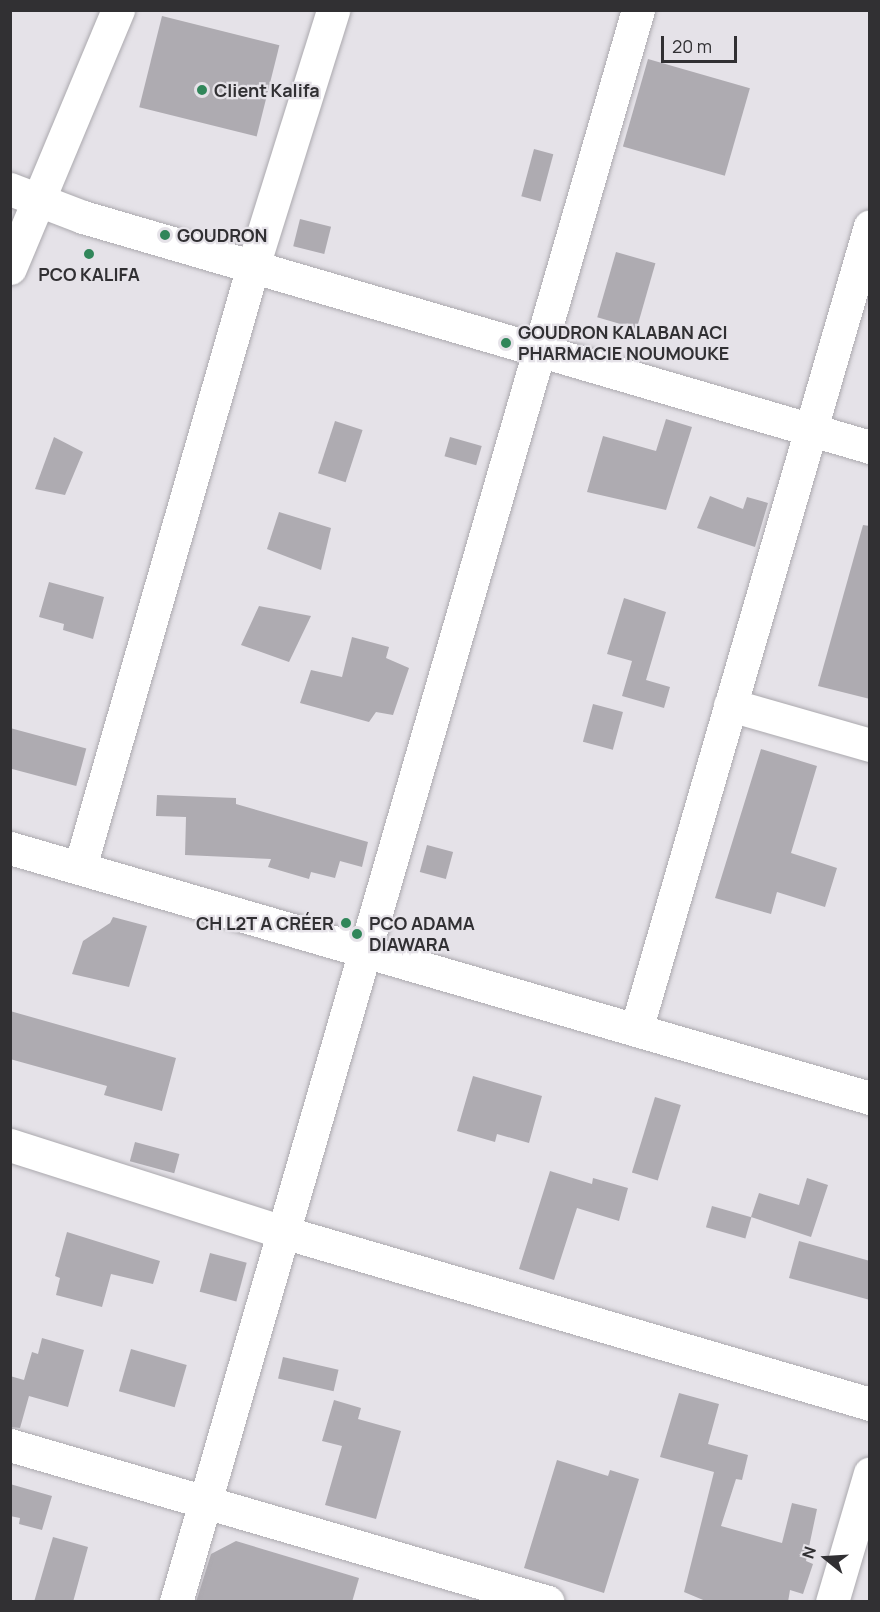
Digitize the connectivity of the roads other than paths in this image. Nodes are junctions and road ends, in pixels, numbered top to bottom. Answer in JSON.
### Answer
{"nodes":[{"id":1,"x":118,"y":10,"type":"edge"},
{"id":2,"x":333,"y":10,"type":"edge"},
{"id":3,"x":638,"y":10,"type":"edge"},
{"id":4,"x":23,"y":194,"type":"edge"},
{"id":5,"x":870,"y":226,"type":"edge"},
{"id":6,"x":254,"y":266,"type":"junction"},
{"id":7,"x":10,"y":268,"type":"edge"},
{"id":8,"x":540,"y":350,"type":"junction"},
{"id":9,"x":811,"y":430,"type":"junction"},
{"id":10,"x":870,"y":447,"type":"edge"},
{"id":11,"x":730,"y":705,"type":"junction"},
{"id":12,"x":870,"y":745,"type":"edge"},
{"id":13,"x":10,"y":848,"type":"edge"},
{"id":14,"x":80,"y":867,"type":"junction"},
{"id":15,"x":365,"y":951,"type":"junction"},
{"id":16,"x":636,"y":1030,"type":"junction"},
{"id":17,"x":870,"y":1098,"type":"edge"},
{"id":18,"x":10,"y":1145,"type":"edge"},
{"id":19,"x":283,"y":1232,"type":"junction"},
{"id":20,"x":870,"y":1404,"type":"edge"},
{"id":21,"x":10,"y":1445,"type":"edge"},
{"id":22,"x":870,"y":1473,"type":"edge"},
{"id":23,"x":205,"y":1502,"type":"junction"},
{"id":24,"x":484,"y":1593,"type":"edge"},
{"id":25,"x":176,"y":1602,"type":"edge"},
{"id":26,"x":548,"y":1602,"type":"edge"},
{"id":27,"x":832,"y":1602,"type":"edge"}],
"edges":[{"from":1,"to":4,"type":"street"},
{"from":2,"to":6,"type":"street"},
{"from":3,"to":8,"type":"street"},
{"from":4,"to":6,"type":"street"},
{"from":4,"to":7,"type":"street"},
{"from":5,"to":9,"type":"street"},
{"from":6,"to":8,"type":"street"},
{"from":6,"to":14,"type":"street"},
{"from":8,"to":9,"type":"street"},
{"from":8,"to":15,"type":"street"},
{"from":9,"to":10,"type":"street"},
{"from":9,"to":11,"type":"street"},
{"from":11,"to":12,"type":"street"},
{"from":11,"to":16,"type":"street"},
{"from":13,"to":14,"type":"street"},
{"from":14,"to":15,"type":"street"},
{"from":15,"to":16,"type":"street"},
{"from":15,"to":19,"type":"street"},
{"from":16,"to":17,"type":"street"},
{"from":18,"to":19,"type":"street"},
{"from":19,"to":20,"type":"street"},
{"from":19,"to":23,"type":"street"},
{"from":21,"to":23,"type":"street"},
{"from":22,"to":27,"type":"street"},
{"from":23,"to":24,"type":"street"},
{"from":23,"to":25,"type":"street"},
{"from":24,"to":26,"type":"street"}]}
